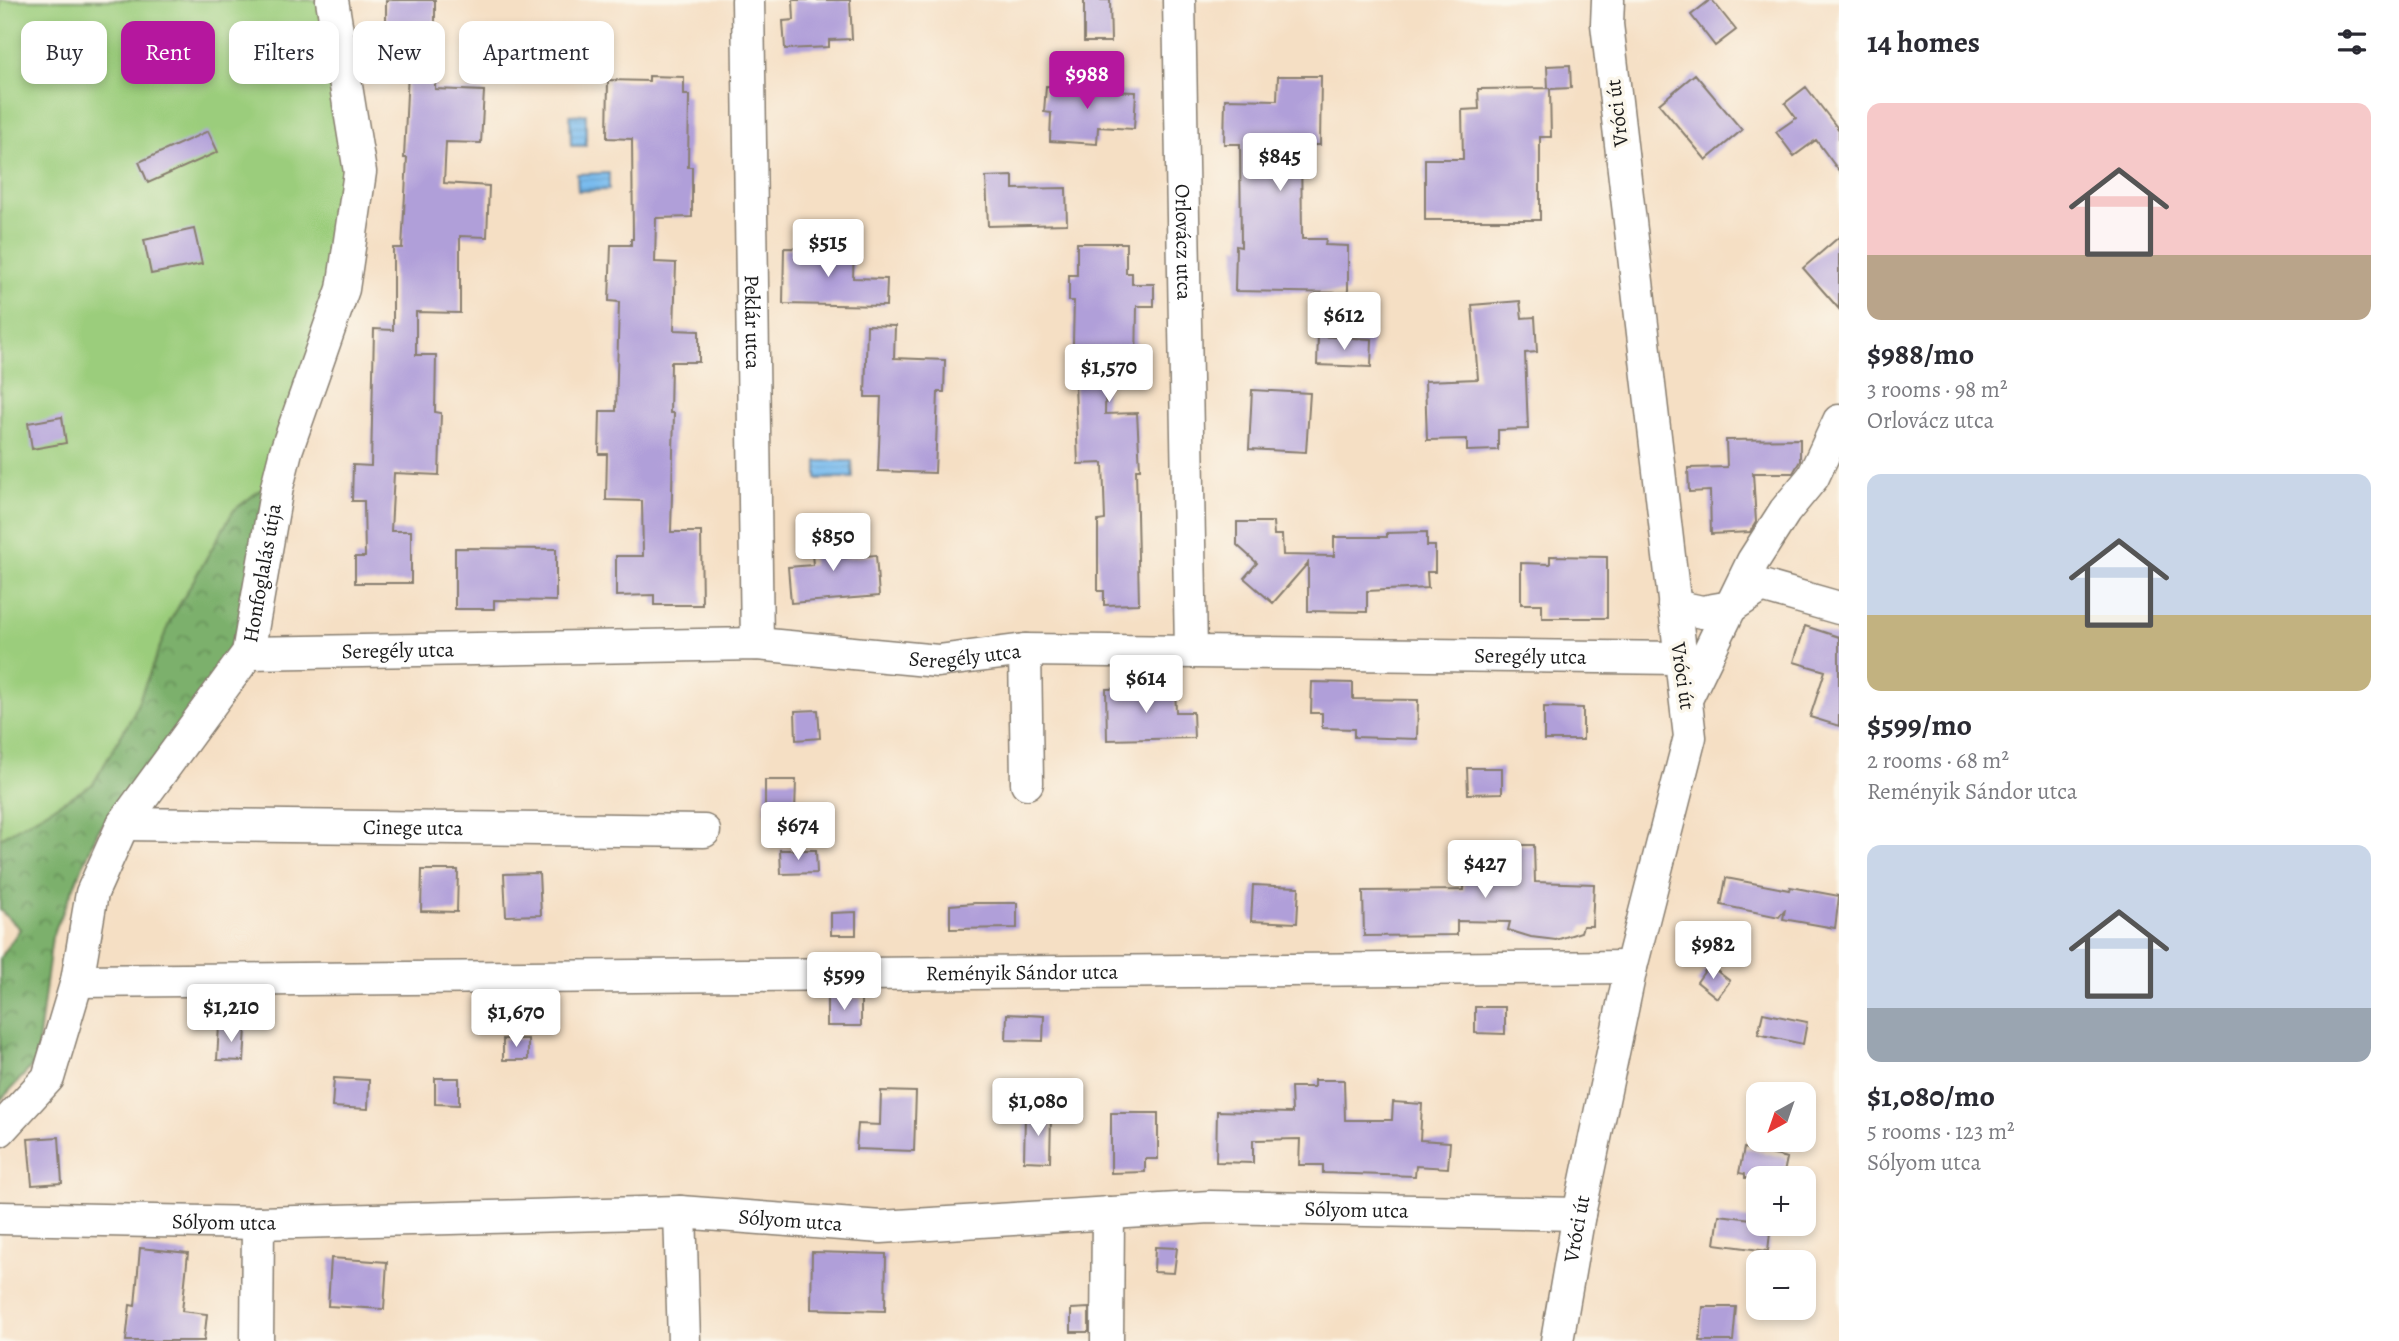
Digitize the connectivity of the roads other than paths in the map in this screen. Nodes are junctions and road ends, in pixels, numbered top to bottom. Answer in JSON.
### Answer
{"nodes":[{"id":1,"x":332,"y":0,"type":"edge"},
{"id":2,"x":748,"y":0,"type":"edge"},
{"id":3,"x":1179,"y":0,"type":"edge"},
{"id":4,"x":1608,"y":0,"type":"edge"},
{"id":5,"x":1837,"y":431,"type":"edge"},
{"id":6,"x":1674,"y":606,"type":"junction"},
{"id":7,"x":1731,"y":607,"type":"junction"},
{"id":8,"x":1839,"y":608,"type":"edge"},
{"id":9,"x":757,"y":644,"type":"junction"},
{"id":10,"x":1025,"y":650,"type":"junction"},
{"id":11,"x":1191,"y":651,"type":"junction"},
{"id":12,"x":248,"y":653,"type":"junction"},
{"id":13,"x":1681,"y":659,"type":"junction"},
{"id":14,"x":1687,"y":697,"type":"junction"},
{"id":15,"x":1027,"y":783,"type":"dead end"},
{"id":16,"x":123,"y":824,"type":"junction"},
{"id":17,"x":704,"y":831,"type":"dead end"},
{"id":18,"x":1631,"y":967,"type":"junction"},
{"id":19,"x":77,"y":981,"type":"junction"},
{"id":20,"x":0,"y":1130,"type":"edge"},
{"id":21,"x":680,"y":1212,"type":"junction"},
{"id":22,"x":1108,"y":1213,"type":"junction"},
{"id":23,"x":1579,"y":1214,"type":"junction"},
{"id":24,"x":0,"y":1219,"type":"edge"},
{"id":25,"x":258,"y":1223,"type":"junction"},
{"id":26,"x":257,"y":1341,"type":"edge"},
{"id":27,"x":684,"y":1341,"type":"edge"},
{"id":28,"x":1107,"y":1341,"type":"edge"},
{"id":29,"x":1557,"y":1341,"type":"edge"}],
"edges":[{"from":1,"to":12,"type":"street","name":"Honfoglalás útja"},
{"from":2,"to":9,"type":"street","name":"Peklár utca"},
{"from":3,"to":11,"type":"street","name":"Orlovácz utca"},
{"from":4,"to":6,"type":"street","name":"Vróci út"},
{"from":5,"to":7,"type":"street"},
{"from":6,"to":7,"type":"street"},
{"from":6,"to":13,"type":"street","name":"Vróci út"},
{"from":7,"to":8,"type":"street"},
{"from":7,"to":14,"type":"street"},
{"from":9,"to":10,"type":"street","name":"Seregély utca"},
{"from":9,"to":12,"type":"street","name":"Seregély utca"},
{"from":10,"to":11,"type":"street","name":"Seregély utca"},
{"from":10,"to":15,"type":"street"},
{"from":11,"to":13,"type":"street","name":"Seregély utca"},
{"from":12,"to":16,"type":"street","name":"Honfoglalás útja"},
{"from":13,"to":14,"type":"street","name":"Vróci út"},
{"from":14,"to":18,"type":"street","name":"Vróci út"},
{"from":16,"to":17,"type":"street","name":"Cinege utca"},
{"from":16,"to":19,"type":"street","name":"Honfoglalás útja"},
{"from":18,"to":19,"type":"street","name":"Reményik Sándor utca"},
{"from":18,"to":23,"type":"street","name":"Vróci út"},
{"from":19,"to":20,"type":"street","name":"Honfoglalás útja"},
{"from":21,"to":22,"type":"street","name":"Sólyom utca"},
{"from":21,"to":25,"type":"street","name":"Sólyom utca"},
{"from":21,"to":27,"type":"street"},
{"from":22,"to":23,"type":"street","name":"Sólyom utca"},
{"from":22,"to":28,"type":"street"},
{"from":23,"to":29,"type":"street","name":"Vróci út"},
{"from":24,"to":25,"type":"street","name":"Sólyom utca"},
{"from":25,"to":26,"type":"street"}]}
